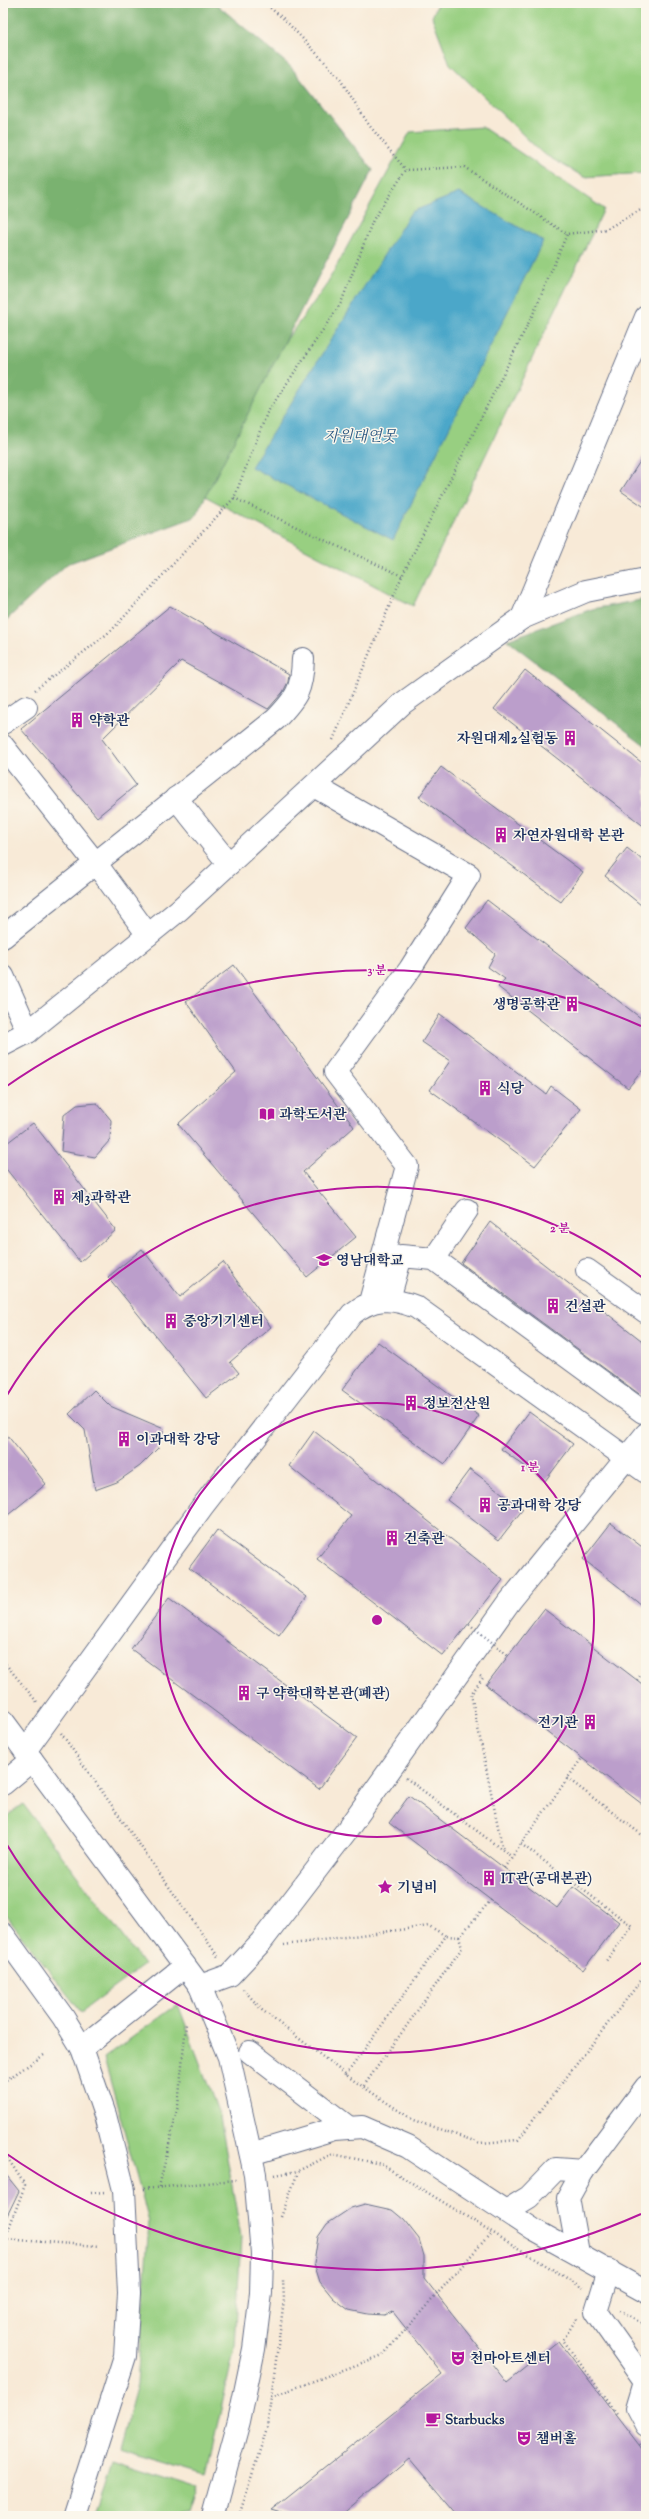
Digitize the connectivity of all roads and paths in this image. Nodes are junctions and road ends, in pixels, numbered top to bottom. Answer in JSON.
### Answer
{"nodes":[{"id":1,"x":264,"y":3,"type":"edge"},
{"id":2,"x":406,"y":170,"type":"junction"},
{"id":3,"x":646,"y":207,"type":"edge"},
{"id":4,"x":567,"y":234,"type":"junction"},
{"id":5,"x":646,"y":316,"type":"edge"},
{"id":6,"x":234,"y":498,"type":"junction"},
{"id":7,"x":402,"y":576,"type":"junction"},
{"id":8,"x":646,"y":579,"type":"edge"},
{"id":9,"x":522,"y":618,"type":"junction"},
{"id":10,"x":303,"y":659,"type":"dead end"},
{"id":11,"x":29,"y":699,"type":"joint"},
{"id":12,"x":3,"y":723,"type":"edge"},
{"id":13,"x":332,"y":742,"type":"dead end"},
{"id":14,"x":3,"y":746,"type":"edge"},
{"id":15,"x":314,"y":786,"type":"junction"},
{"id":16,"x":176,"y":798,"type":"junction"},
{"id":17,"x":229,"y":864,"type":"junction"},
{"id":18,"x":97,"y":865,"type":"junction"},
{"id":19,"x":148,"y":935,"type":"junction"},
{"id":20,"x":3,"y":937,"type":"edge"},
{"id":21,"x":3,"y":976,"type":"edge"},
{"id":22,"x":28,"y":1032,"type":"junction"},
{"id":23,"x":3,"y":1045,"type":"edge"},
{"id":24,"x":467,"y":1210,"type":"dead end"},
{"id":25,"x":434,"y":1259,"type":"junction"},
{"id":26,"x":587,"y":1270,"type":"dead end"},
{"id":27,"x":380,"y":1301,"type":"junction"},
{"id":28,"x":646,"y":1312,"type":"edge"},
{"id":29,"x":642,"y":1412,"type":"dead end"},
{"id":30,"x":646,"y":1434,"type":"edge"},
{"id":31,"x":626,"y":1459,"type":"junction"},
{"id":32,"x":646,"y":1472,"type":"edge"},
{"id":33,"x":469,"y":1624,"type":"dead end"},
{"id":34,"x":508,"y":1655,"type":"dead end"},
{"id":35,"x":3,"y":1661,"type":"edge"},
{"id":36,"x":646,"y":1668,"type":"edge"},
{"id":37,"x":477,"y":1674,"type":"dead end"},
{"id":38,"x":638,"y":1680,"type":"dead end"},
{"id":39,"x":50,"y":1717,"type":"junction"},
{"id":40,"x":3,"y":1721,"type":"edge"},
{"id":41,"x":29,"y":1755,"type":"junction"},
{"id":42,"x":582,"y":1758,"type":"dead end"},
{"id":43,"x":400,"y":1774,"type":"dead end"},
{"id":44,"x":567,"y":1778,"type":"junction"},
{"id":45,"x":3,"y":1784,"type":"edge"},
{"id":46,"x":646,"y":1838,"type":"edge"},
{"id":47,"x":520,"y":1844,"type":"junction"},
{"id":48,"x":503,"y":1851,"type":"junction"},
{"id":49,"x":512,"y":1857,"type":"junction"},
{"id":50,"x":504,"y":1868,"type":"dead end"},
{"id":51,"x":491,"y":1900,"type":"dead end"},
{"id":52,"x":3,"y":1934,"type":"edge"},
{"id":53,"x":446,"y":1936,"type":"junction"},
{"id":54,"x":459,"y":1937,"type":"junction"},
{"id":55,"x":281,"y":1946,"type":"dead end"},
{"id":56,"x":606,"y":1962,"type":"dead end"},
{"id":57,"x":185,"y":1966,"type":"junction"},
{"id":58,"x":646,"y":1974,"type":"edge"},
{"id":59,"x":230,"y":1975,"type":"junction"},
{"id":60,"x":200,"y":1986,"type":"junction"},
{"id":61,"x":186,"y":2024,"type":"dead end"},
{"id":62,"x":82,"y":2048,"type":"junction"},
{"id":63,"x":250,"y":2052,"type":"dead end"},
{"id":64,"x":44,"y":2055,"type":"dead end"},
{"id":65,"x":346,"y":2075,"type":"junction"},
{"id":66,"x":3,"y":2082,"type":"edge"},
{"id":67,"x":363,"y":2087,"type":"junction"},
{"id":68,"x":646,"y":2087,"type":"edge"},
{"id":69,"x":348,"y":2126,"type":"junction"},
{"id":70,"x":3,"y":2151,"type":"edge"},
{"id":71,"x":251,"y":2154,"type":"junction"},
{"id":72,"x":583,"y":2171,"type":"junction"},
{"id":73,"x":255,"y":2179,"type":"junction"},
{"id":74,"x":159,"y":2187,"type":"junction"},
{"id":75,"x":124,"y":2190,"type":"junction"},
{"id":76,"x":91,"y":2193,"type":"dead end"},
{"id":77,"x":506,"y":2211,"type":"junction"},
{"id":78,"x":491,"y":2233,"type":"junction"},
{"id":79,"x":4,"y":2239,"type":"edge"},
{"id":80,"x":3,"y":2244,"type":"edge"},
{"id":81,"x":99,"y":2246,"type":"dead end"},
{"id":82,"x":578,"y":2253,"type":"junction"},
{"id":83,"x":609,"y":2270,"type":"junction"},
{"id":84,"x":646,"y":2292,"type":"edge"},
{"id":85,"x":601,"y":2298,"type":"junction"},
{"id":86,"x":579,"y":2314,"type":"dead end"},
{"id":87,"x":646,"y":2326,"type":"edge"},
{"id":88,"x":271,"y":2397,"type":"dead end"},
{"id":89,"x":623,"y":2421,"type":"dead end"},
{"id":90,"x":641,"y":2432,"type":"edge"},
{"id":91,"x":646,"y":2452,"type":"edge"},
{"id":92,"x":74,"y":2516,"type":"edge"},
{"id":93,"x":213,"y":2516,"type":"edge"}],
"edges":[{"from":1,"to":2,"type":"path"},
{"from":2,"to":4,"type":"path"},
{"from":2,"to":6,"type":"path"},
{"from":3,"to":4,"type":"path"},
{"from":4,"to":7,"type":"path"},
{"from":5,"to":9,"type":"street"},
{"from":6,"to":7,"type":"path"},
{"from":6,"to":11,"type":"path"},
{"from":7,"to":13,"type":"path"},
{"from":8,"to":9,"type":"street"},
{"from":9,"to":15,"type":"street"},
{"from":10,"to":16,"type":"street"},
{"from":11,"to":12,"type":"street"},
{"from":14,"to":18,"type":"street"},
{"from":15,"to":17,"type":"street"},
{"from":15,"to":27,"type":"street"},
{"from":16,"to":17,"type":"street"},
{"from":16,"to":18,"type":"street"},
{"from":17,"to":19,"type":"street"},
{"from":18,"to":19,"type":"street"},
{"from":18,"to":20,"type":"street"},
{"from":19,"to":22,"type":"street"},
{"from":21,"to":22,"type":"street"},
{"from":22,"to":23,"type":"street"},
{"from":24,"to":25,"type":"street"},
{"from":25,"to":27,"type":"street"},
{"from":25,"to":29,"type":"street"},
{"from":26,"to":28,"type":"street"},
{"from":27,"to":31,"type":"street"},
{"from":27,"to":39,"type":"street"},
{"from":30,"to":31,"type":"street"},
{"from":31,"to":32,"type":"street"},
{"from":31,"to":59,"type":"street"},
{"from":33,"to":34,"type":"path","bridge":true},
{"from":35,"to":39,"type":"path"},
{"from":36,"to":38,"type":"path"},
{"from":37,"to":48,"type":"path"},
{"from":39,"to":41,"type":"street"},
{"from":39,"to":59,"type":"path"},
{"from":40,"to":41,"type":"street"},
{"from":41,"to":45,"type":"street"},
{"from":41,"to":57,"type":"street"},
{"from":42,"to":44,"type":"path"},
{"from":43,"to":48,"type":"path"},
{"from":44,"to":46,"type":"path"},
{"from":44,"to":47,"type":"path"},
{"from":47,"to":49,"type":"path"},
{"from":47,"to":56,"type":"path"},
{"from":48,"to":49,"type":"path"},
{"from":49,"to":50,"type":"path"},
{"from":51,"to":54,"type":"path"},
{"from":52,"to":62,"type":"street"},
{"from":53,"to":54,"type":"path"},
{"from":53,"to":55,"type":"path"},
{"from":53,"to":65,"type":"path"},
{"from":54,"to":67,"type":"path"},
{"from":57,"to":60,"type":"street"},
{"from":57,"to":62,"type":"street"},
{"from":58,"to":67,"type":"path"},
{"from":59,"to":60,"type":"street"},
{"from":59,"to":65,"type":"path"},
{"from":60,"to":71,"type":"street"},
{"from":61,"to":74,"type":"path"},
{"from":62,"to":75,"type":"street"},
{"from":63,"to":69,"type":"street"},
{"from":64,"to":66,"type":"path"},
{"from":65,"to":67,"type":"path"},
{"from":68,"to":72,"type":"street"},
{"from":69,"to":71,"type":"street"},
{"from":69,"to":77,"type":"street"},
{"from":70,"to":79,"type":"path"},
{"from":71,"to":73,"type":"street"},
{"from":72,"to":77,"type":"street"},
{"from":72,"to":82,"type":"street"},
{"from":73,"to":74,"type":"path"},
{"from":73,"to":78,"type":"path"},
{"from":73,"to":93,"type":"street"},
{"from":74,"to":75,"type":"path"},
{"from":75,"to":76,"type":"path"},
{"from":75,"to":92,"type":"street"},
{"from":77,"to":82,"type":"street"},
{"from":78,"to":85,"type":"path"},
{"from":78,"to":88,"type":"path"},
{"from":79,"to":80,"type":"path"},
{"from":79,"to":81,"type":"path"},
{"from":82,"to":83,"type":"street"},
{"from":83,"to":84,"type":"street"},
{"from":83,"to":85,"type":"street"},
{"from":85,"to":87,"type":"path"},
{"from":85,"to":90,"type":"street"},
{"from":86,"to":89,"type":"path"},
{"from":90,"to":91,"type":"path"}]}
